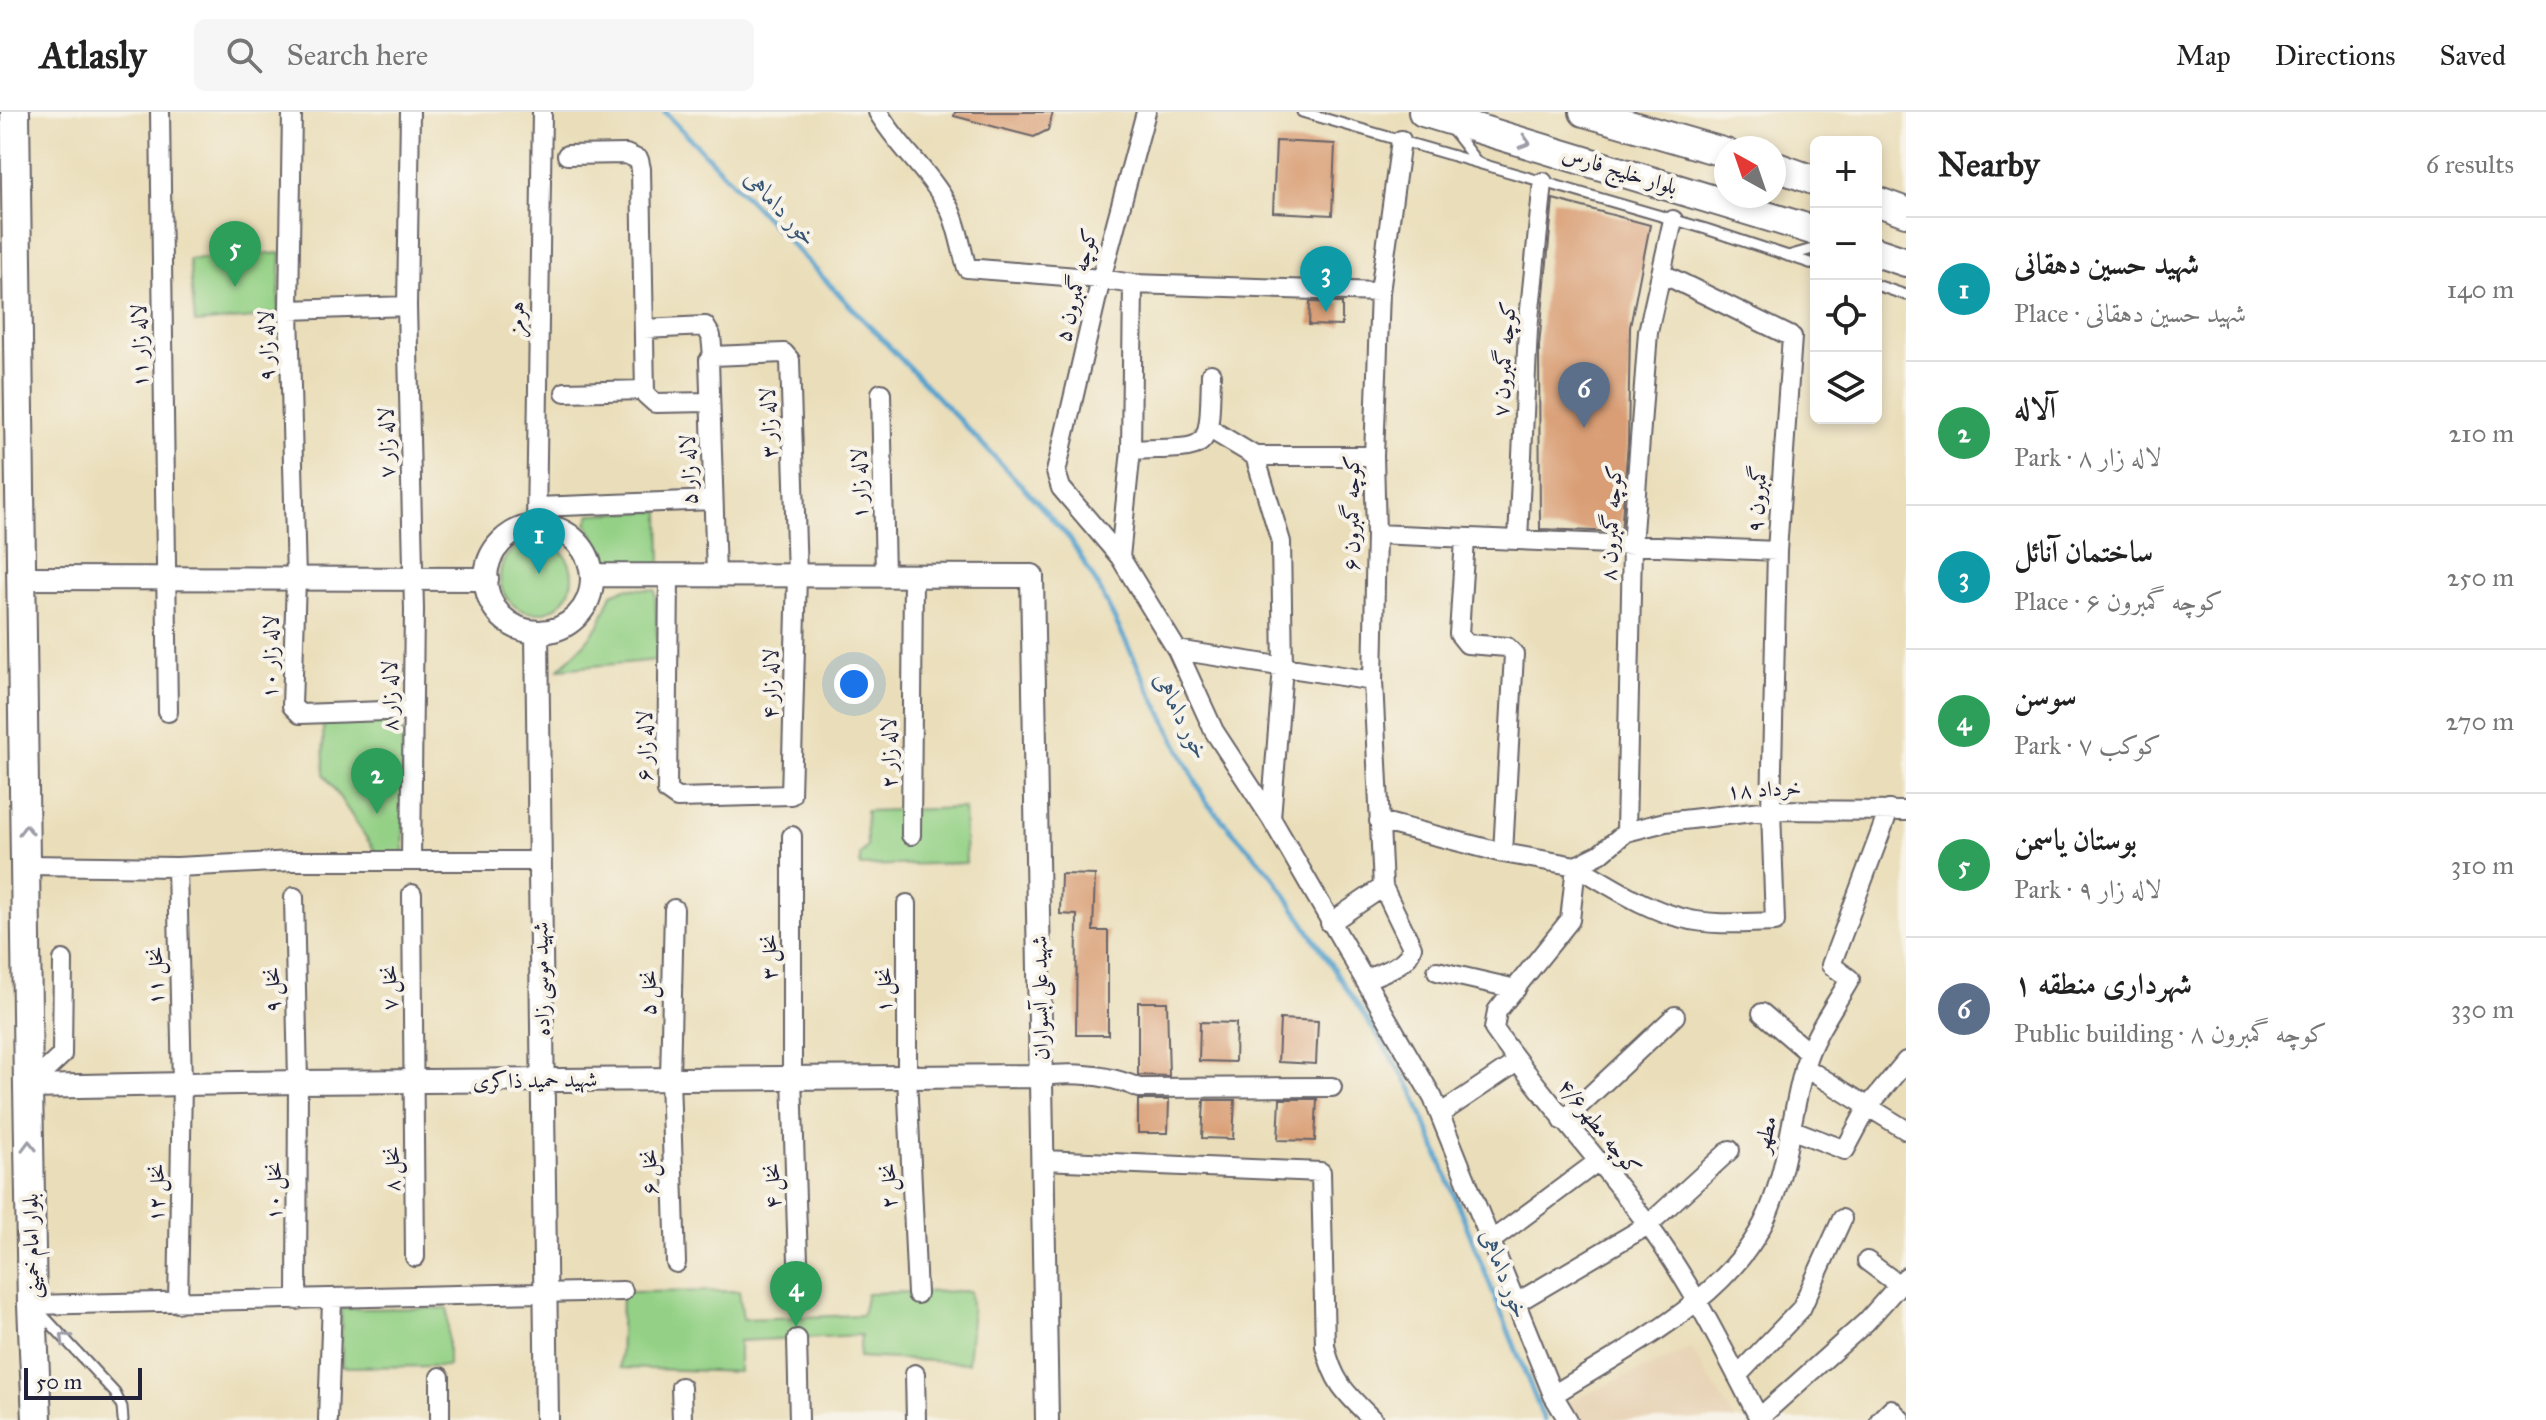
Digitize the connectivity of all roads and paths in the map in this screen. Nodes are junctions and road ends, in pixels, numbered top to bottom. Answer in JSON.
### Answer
{"nodes":[{"id":1,"x":15,"y":112,"type":"edge"},
{"id":2,"x":160,"y":112,"type":"edge"},
{"id":3,"x":292,"y":112,"type":"edge"},
{"id":4,"x":410,"y":112,"type":"edge"},
{"id":5,"x":542,"y":112,"type":"edge"},
{"id":6,"x":878,"y":112,"type":"edge"},
{"id":7,"x":1146,"y":112,"type":"edge"},
{"id":8,"x":1302,"y":112,"type":"edge"},
{"id":9,"x":1584,"y":112,"type":"edge"},
{"id":10,"x":1433,"y":115,"type":"edge"},
{"id":11,"x":1401,"y":140,"type":"junction"},
{"id":12,"x":1714,"y":150,"type":"edge"},
{"id":13,"x":567,"y":155,"type":"dead end"},
{"id":14,"x":1478,"y":163,"type":"junction"},
{"id":15,"x":1786,"y":170,"type":"edge"},
{"id":16,"x":1810,"y":179,"type":"edge"},
{"id":17,"x":1543,"y":182,"type":"junction"},
{"id":18,"x":1882,"y":203,"type":"edge"},
{"id":19,"x":1906,"y":212,"type":"edge"},
{"id":20,"x":1673,"y":220,"type":"junction"},
{"id":21,"x":1810,"y":229,"type":"edge"},
{"id":22,"x":1810,"y":250,"type":"edge"},
{"id":23,"x":1882,"y":254,"type":"edge"},
{"id":24,"x":1788,"y":256,"type":"junction"},
{"id":25,"x":1906,"y":262,"type":"edge"},
{"id":26,"x":1810,"y":263,"type":"edge"},
{"id":27,"x":1661,"y":273,"type":"junction"},
{"id":28,"x":1101,"y":279,"type":"junction"},
{"id":29,"x":1133,"y":284,"type":"junction"},
{"id":30,"x":1882,"y":287,"type":"edge"},
{"id":31,"x":1380,"y":292,"type":"junction"},
{"id":32,"x":1906,"y":295,"type":"edge"},
{"id":33,"x":407,"y":306,"type":"junction"},
{"id":34,"x":289,"y":310,"type":"junction"},
{"id":35,"x":644,"y":329,"type":"junction"},
{"id":36,"x":711,"y":360,"type":"junction"},
{"id":37,"x":1211,"y":374,"type":"dead end"},
{"id":38,"x":645,"y":390,"type":"junction"},
{"id":39,"x":565,"y":392,"type":"dead end"},
{"id":40,"x":881,"y":393,"type":"dead end"},
{"id":41,"x":709,"y":402,"type":"junction"},
{"id":42,"x":1210,"y":429,"type":"junction"},
{"id":43,"x":1131,"y":450,"type":"junction"},
{"id":44,"x":1255,"y":456,"type":"junction"},
{"id":45,"x":1374,"y":456,"type":"junction"},
{"id":46,"x":713,"y":500,"type":"junction"},
{"id":47,"x":537,"y":516,"type":"junction"},
{"id":48,"x":1376,"y":534,"type":"junction"},
{"id":49,"x":1465,"y":539,"type":"junction"},
{"id":50,"x":1518,"y":540,"type":"junction"},
{"id":51,"x":1632,"y":546,"type":"junction"},
{"id":52,"x":1777,"y":551,"type":"junction"},
{"id":53,"x":1120,"y":557,"type":"junction"},
{"id":54,"x":593,"y":575,"type":"junction"},
{"id":55,"x":669,"y":575,"type":"junction"},
{"id":56,"x":716,"y":575,"type":"junction"},
{"id":57,"x":797,"y":575,"type":"junction"},
{"id":58,"x":885,"y":575,"type":"junction"},
{"id":59,"x":913,"y":575,"type":"junction"},
{"id":60,"x":20,"y":578,"type":"junction"},
{"id":61,"x":166,"y":579,"type":"junction"},
{"id":62,"x":296,"y":579,"type":"junction"},
{"id":63,"x":487,"y":579,"type":"junction"},
{"id":64,"x":413,"y":580,"type":"junction"},
{"id":65,"x":537,"y":633,"type":"junction"},
{"id":66,"x":1177,"y":650,"type":"junction"},
{"id":67,"x":1283,"y":667,"type":"junction"},
{"id":68,"x":1373,"y":681,"type":"junction"},
{"id":69,"x":413,"y":710,"type":"junction"},
{"id":70,"x":168,"y":712,"type":"dead end"},
{"id":71,"x":791,"y":795,"type":"joint"},
{"id":72,"x":1771,"y":810,"type":"junction"},
{"id":73,"x":1898,"y":810,"type":"edge"},
{"id":74,"x":1271,"y":818,"type":"junction"},
{"id":75,"x":1379,"y":821,"type":"junction"},
{"id":76,"x":1626,"y":832,"type":"junction"},
{"id":77,"x":911,"y":835,"type":"dead end"},
{"id":78,"x":792,"y":836,"type":"dead end"},
{"id":79,"x":1503,"y":853,"type":"junction"},
{"id":80,"x":411,"y":861,"type":"junction"},
{"id":81,"x":540,"y":861,"type":"junction"},
{"id":82,"x":26,"y":865,"type":"junction"},
{"id":83,"x":1576,"y":866,"type":"junction"},
{"id":84,"x":177,"y":867,"type":"junction"},
{"id":85,"x":1383,"y":887,"type":"junction"},
{"id":86,"x":412,"y":894,"type":"dead end"},
{"id":87,"x":294,"y":897,"type":"dead end"},
{"id":88,"x":907,"y":904,"type":"dead end"},
{"id":89,"x":674,"y":909,"type":"dead end"},
{"id":90,"x":1330,"y":923,"type":"junction"},
{"id":91,"x":63,"y":960,"type":"dead end"},
{"id":92,"x":1437,"y":971,"type":"dead end"},
{"id":93,"x":1365,"y":980,"type":"junction"},
{"id":94,"x":1516,"y":989,"type":"junction"},
{"id":95,"x":1762,"y":1013,"type":"dead end"},
{"id":96,"x":1675,"y":1016,"type":"dead end"},
{"id":97,"x":1806,"y":1060,"type":"junction"},
{"id":98,"x":1906,"y":1061,"type":"edge"},
{"id":99,"x":1517,"y":1062,"type":"junction"},
{"id":100,"x":907,"y":1076,"type":"junction"},
{"id":101,"x":1041,"y":1076,"type":"junction"},
{"id":102,"x":792,"y":1077,"type":"junction"},
{"id":103,"x":670,"y":1078,"type":"junction"},
{"id":104,"x":542,"y":1080,"type":"junction"},
{"id":105,"x":414,"y":1081,"type":"junction"},
{"id":106,"x":298,"y":1082,"type":"junction"},
{"id":107,"x":182,"y":1084,"type":"junction"},
{"id":108,"x":28,"y":1087,"type":"junction"},
{"id":109,"x":1332,"y":1087,"type":"dead end"},
{"id":110,"x":1868,"y":1107,"type":"junction"},
{"id":111,"x":1440,"y":1114,"type":"junction"},
{"id":112,"x":1563,"y":1121,"type":"junction"},
{"id":113,"x":1793,"y":1130,"type":"junction"},
{"id":114,"x":1906,"y":1130,"type":"edge"},
{"id":115,"x":1730,"y":1150,"type":"dead end"},
{"id":116,"x":1043,"y":1160,"type":"junction"},
{"id":117,"x":1597,"y":1162,"type":"junction"},
{"id":118,"x":1842,"y":1219,"type":"dead end"},
{"id":119,"x":1648,"y":1225,"type":"junction"},
{"id":120,"x":1491,"y":1241,"type":"junction"},
{"id":121,"x":415,"y":1257,"type":"dead end"},
{"id":122,"x":1867,"y":1261,"type":"dead end"},
{"id":123,"x":676,"y":1263,"type":"dead end"},
{"id":124,"x":1902,"y":1281,"type":"edge"},
{"id":125,"x":623,"y":1291,"type":"dead end"},
{"id":126,"x":799,"y":1292,"type":"dead end"},
{"id":127,"x":545,"y":1294,"type":"junction"},
{"id":128,"x":917,"y":1294,"type":"dead end"},
{"id":129,"x":297,"y":1300,"type":"junction"},
{"id":130,"x":332,"y":1300,"type":"junction"},
{"id":131,"x":1699,"y":1301,"type":"junction"},
{"id":132,"x":178,"y":1303,"type":"junction"},
{"id":133,"x":1516,"y":1303,"type":"junction"},
{"id":134,"x":32,"y":1305,"type":"junction"},
{"id":135,"x":797,"y":1339,"type":"dead end"},
{"id":136,"x":34,"y":1369,"type":"junction"},
{"id":137,"x":915,"y":1374,"type":"dead end"},
{"id":138,"x":1737,"y":1376,"type":"junction"},
{"id":139,"x":440,"y":1377,"type":"dead end"},
{"id":140,"x":681,"y":1387,"type":"dead end"},
{"id":141,"x":1553,"y":1395,"type":"junction"},
{"id":142,"x":1760,"y":1419,"type":"edge"},
{"id":143,"x":21,"y":1420,"type":"edge"},
{"id":144,"x":37,"y":1420,"type":"edge"},
{"id":145,"x":123,"y":1420,"type":"edge"},
{"id":146,"x":328,"y":1420,"type":"edge"},
{"id":147,"x":440,"y":1420,"type":"edge"},
{"id":148,"x":547,"y":1420,"type":"edge"},
{"id":149,"x":682,"y":1420,"type":"edge"},
{"id":150,"x":799,"y":1420,"type":"edge"},
{"id":151,"x":916,"y":1420,"type":"edge"},
{"id":152,"x":1047,"y":1420,"type":"edge"},
{"id":153,"x":1373,"y":1420,"type":"edge"},
{"id":154,"x":1568,"y":1420,"type":"edge"},
{"id":155,"x":1880,"y":1420,"type":"edge"},
{"id":156,"x":1901,"y":1420,"type":"edge"}],
"edges":[{"from":1,"to":60,"type":"main road","name":"بلوار امام خمینی"},
{"from":2,"to":61,"type":"street","name":"لاله زار ۱۱"},
{"from":3,"to":34,"type":"street","name":"لاله زار ۹"},
{"from":4,"to":33,"type":"street","name":"لاله زار ۷"},
{"from":5,"to":47,"type":"street","name":"هرمز"},
{"from":6,"to":28,"type":"street"},
{"from":7,"to":28,"type":"street","name":"کوچه گمبرون ۵"},
{"from":8,"to":11,"type":"lane"},
{"from":9,"to":12,"type":"main road","name":"بلوار خلیج فارس"},
{"from":10,"to":14,"type":"lane"},
{"from":10,"to":21,"type":"main road","name":"بلوار خلیج فارس","one_way":true},
{"from":11,"to":14,"type":"lane"},
{"from":11,"to":31,"type":"street","name":"کوچه گمبرون ۶"},
{"from":13,"to":35,"type":"street"},
{"from":14,"to":17,"type":"lane"},
{"from":15,"to":16,"type":"main road"},
{"from":17,"to":20,"type":"lane"},
{"from":17,"to":50,"type":"street","name":"کوچه گمبرون ۷"},
{"from":18,"to":19,"type":"main road"},
{"from":20,"to":24,"type":"lane"},
{"from":20,"to":27,"type":"street","name":"کوچه گمبرون ۸"},
{"from":22,"to":24,"type":"lane"},
{"from":23,"to":25,"type":"main road"},
{"from":24,"to":26,"type":"lane"},
{"from":27,"to":51,"type":"street","name":"کوچه گمبرون ۸"},
{"from":27,"to":52,"type":"street","name":"گمبرون ۹"},
{"from":28,"to":29,"type":"street"},
{"from":28,"to":53,"type":"street","name":"کوچه گمبرون ۵"},
{"from":29,"to":31,"type":"street"},
{"from":29,"to":43,"type":"street"},
{"from":30,"to":32,"type":"lane"},
{"from":31,"to":45,"type":"street","name":"کوچه گمبرون ۶"},
{"from":33,"to":34,"type":"street"},
{"from":33,"to":64,"type":"street","name":"لاله زار ۷"},
{"from":34,"to":62,"type":"street","name":"لاله زار ۹"},
{"from":35,"to":36,"type":"street"},
{"from":35,"to":38,"type":"street"},
{"from":36,"to":41,"type":"street","name":"لاله زار ۵"},
{"from":36,"to":57,"type":"street","name":"لاله زار ۳"},
{"from":37,"to":42,"type":"street"},
{"from":38,"to":39,"type":"street"},
{"from":38,"to":41,"type":"street"},
{"from":40,"to":58,"type":"street","name":"لاله زار ۱"},
{"from":41,"to":46,"type":"street","name":"لاله زار ۵"},
{"from":42,"to":43,"type":"street"},
{"from":42,"to":44,"type":"street"},
{"from":43,"to":53,"type":"street"},
{"from":44,"to":45,"type":"street"},
{"from":44,"to":67,"type":"street"},
{"from":45,"to":48,"type":"street","name":"کوچه گمبرون ۶"},
{"from":46,"to":47,"type":"street"},
{"from":46,"to":56,"type":"street","name":"لاله زار ۵"},
{"from":47,"to":54,"type":"street"},
{"from":47,"to":63,"type":"street"},
{"from":48,"to":49,"type":"street"},
{"from":48,"to":68,"type":"street","name":"کوچه گمبرون ۶"},
{"from":49,"to":50,"type":"street"},
{"from":49,"to":79,"type":"street"},
{"from":50,"to":51,"type":"street"},
{"from":51,"to":52,"type":"street"},
{"from":51,"to":76,"type":"street","name":"کوچه گمبرون ۸"},
{"from":52,"to":72,"type":"street","name":"گمبرون ۹"},
{"from":53,"to":66,"type":"street"},
{"from":54,"to":55,"type":"street"},
{"from":54,"to":65,"type":"street"},
{"from":55,"to":56,"type":"street"},
{"from":55,"to":71,"type":"street","name":"لاله زار ۶"},
{"from":56,"to":57,"type":"street"},
{"from":57,"to":58,"type":"street"},
{"from":57,"to":71,"type":"street","name":"لاله زار ۴"},
{"from":58,"to":59,"type":"street"},
{"from":59,"to":77,"type":"street","name":"لاله زار ۲"},
{"from":59,"to":101,"type":"street","name":"شهید علی آبسواران"},
{"from":60,"to":61,"type":"street"},
{"from":82,"to":60,"type":"main road","name":"بلوار امام خمینی","one_way":true},
{"from":61,"to":62,"type":"street"},
{"from":61,"to":70,"type":"street","name":"لاله زار ۱۱"},
{"from":62,"to":64,"type":"street"},
{"from":62,"to":69,"type":"street","name":"لاله زار ۱۰"},
{"from":63,"to":64,"type":"street"},
{"from":63,"to":65,"type":"street"},
{"from":64,"to":69,"type":"street","name":"لاله زار ۸"},
{"from":65,"to":81,"type":"street","name":"شهید موسی زاده"},
{"from":66,"to":67,"type":"street"},
{"from":66,"to":74,"type":"street"},
{"from":67,"to":68,"type":"street"},
{"from":67,"to":74,"type":"street"},
{"from":68,"to":75,"type":"street","name":"کوچه گمبرون ۶"},
{"from":69,"to":80,"type":"street","name":"لاله زار ۸"},
{"from":72,"to":73,"type":"street","name":"خرداد ۱۸"},
{"from":72,"to":76,"type":"street","name":"خرداد ۱۸"},
{"from":72,"to":83,"type":"street","name":"گمبرون ۹"},
{"from":73,"to":97,"type":"street","name":"مطهر"},
{"from":74,"to":90,"type":"street"},
{"from":75,"to":79,"type":"street"},
{"from":75,"to":85,"type":"street","name":"کوچه گمبرون ۶"},
{"from":76,"to":83,"type":"street"},
{"from":78,"to":102,"type":"street","name":"نخل ۳"},
{"from":79,"to":83,"type":"street"},
{"from":80,"to":81,"type":"street"},
{"from":80,"to":84,"type":"street"},
{"from":81,"to":104,"type":"street","name":"شهید موسی زاده"},
{"from":82,"to":84,"type":"street"},
{"from":82,"to":108,"type":"main road","name":"بلوار امام خمینی"},
{"from":83,"to":94,"type":"street","name":"کوچه مطهر۴/۶"},
{"from":84,"to":107,"type":"street","name":"نخل ۱۱"},
{"from":85,"to":90,"type":"street"},
{"from":85,"to":93,"type":"street"},
{"from":86,"to":105,"type":"street","name":"نخل ۷"},
{"from":87,"to":106,"type":"street","name":"نخل ۹"},
{"from":88,"to":100,"type":"street","name":"نخل ۱"},
{"from":89,"to":103,"type":"street","name":"نخل ۵"},
{"from":90,"to":93,"type":"street"},
{"from":91,"to":108,"type":"street"},
{"from":92,"to":94,"type":"street"},
{"from":93,"to":111,"type":"street"},
{"from":94,"to":99,"type":"street","name":"کوچه مطهر۴/۶"},
{"from":95,"to":97,"type":"street"},
{"from":96,"to":112,"type":"street"},
{"from":97,"to":110,"type":"street"},
{"from":97,"to":113,"type":"street","name":"مطهر"},
{"from":98,"to":110,"type":"street"},
{"from":99,"to":111,"type":"street"},
{"from":99,"to":112,"type":"street","name":"کوچه مطهر۴/۶"},
{"from":100,"to":101,"type":"street","name":"شهید حمید ذاکری"},
{"from":100,"to":102,"type":"street","name":"شهید حمید ذاکری"},
{"from":100,"to":128,"type":"street","name":"نخل ۲"},
{"from":101,"to":109,"type":"street"},
{"from":101,"to":116,"type":"street","name":"شهید علی آبسواران"},
{"from":102,"to":103,"type":"street","name":"شهید حمید ذاکری"},
{"from":102,"to":126,"type":"street","name":"نخل ۴"},
{"from":103,"to":104,"type":"street","name":"شهید حمید ذاکری"},
{"from":103,"to":123,"type":"street","name":"نخل ۶"},
{"from":104,"to":105,"type":"street","name":"شهید حمید ذاکری"},
{"from":104,"to":127,"type":"street","name":"شهید موسی زاده"},
{"from":105,"to":106,"type":"street","name":"شهید حمید ذاکری"},
{"from":105,"to":121,"type":"street","name":"نخل ۸"},
{"from":106,"to":107,"type":"street","name":"شهید حمید ذاکری"},
{"from":106,"to":129,"type":"street","name":"نخل ۱۰"},
{"from":107,"to":108,"type":"street","name":"شهید حمید ذاکری"},
{"from":107,"to":132,"type":"street","name":"نخل ۱۲"},
{"from":134,"to":108,"type":"main road","name":"بلوار امام خمینی","one_way":true},
{"from":110,"to":113,"type":"street"},
{"from":110,"to":114,"type":"street"},
{"from":111,"to":120,"type":"street"},
{"from":112,"to":117,"type":"street","name":"کوچه مطهر۴/۶"},
{"from":113,"to":131,"type":"street","name":"مطهر"},
{"from":115,"to":119,"type":"street"},
{"from":116,"to":152,"type":"street","name":"شهید علی آبسواران"},
{"from":116,"to":153,"type":"street"},
{"from":117,"to":119,"type":"street","name":"کوچه مطهر۴/۶"},
{"from":117,"to":120,"type":"street"},
{"from":118,"to":138,"type":"street"},
{"from":119,"to":131,"type":"street","name":"کوچه مطهر۴/۶"},
{"from":119,"to":133,"type":"street"},
{"from":120,"to":133,"type":"street"},
{"from":122,"to":124,"type":"street"},
{"from":124,"to":142,"type":"street"},
{"from":125,"to":127,"type":"street"},
{"from":127,"to":130,"type":"street"},
{"from":127,"to":148,"type":"street","name":"شهید موسی زاده"},
{"from":129,"to":130,"type":"street"},
{"from":129,"to":132,"type":"street"},
{"from":130,"to":146,"type":"street"},
{"from":131,"to":138,"type":"street","name":"کوچه مطهر۴/۶"},
{"from":131,"to":141,"type":"street","name":"مطهر"},
{"from":132,"to":134,"type":"street"},
{"from":133,"to":141,"type":"street"},
{"from":134,"to":136,"type":"main road","name":"بلوار امام خمینی"},
{"from":145,"to":134,"type":"lane","one_way":true},
{"from":135,"to":150,"type":"street"},
{"from":136,"to":143,"type":"main road"},
{"from":136,"to":144,"type":"main road","name":"بلوار امام خمینی"},
{"from":137,"to":151,"type":"street"},
{"from":138,"to":142,"type":"street","name":"کوچه مطهر۴/۶"},
{"from":139,"to":147,"type":"street"},
{"from":140,"to":149,"type":"street"},
{"from":141,"to":154,"type":"street"},
{"from":155,"to":156,"type":"street"}]}
